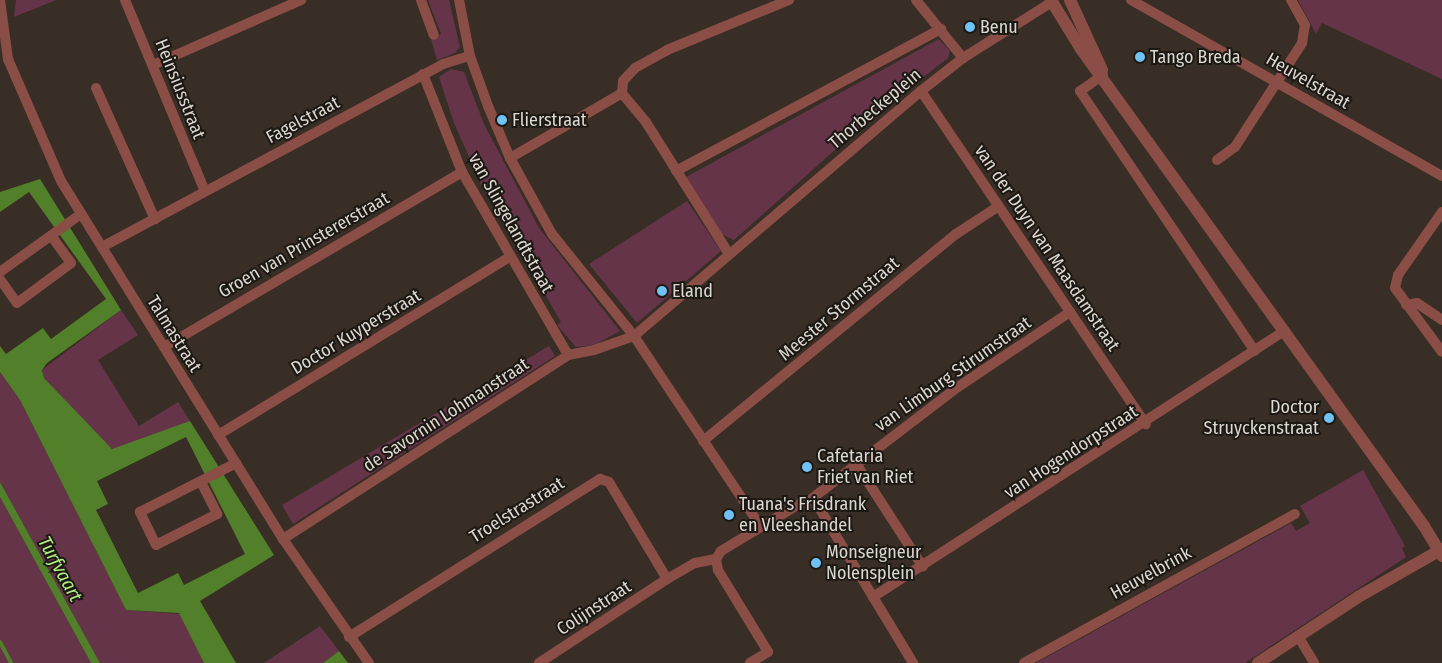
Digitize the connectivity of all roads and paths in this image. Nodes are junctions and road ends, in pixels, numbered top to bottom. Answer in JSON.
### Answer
{"nodes":[{"id":1,"x":0,"y":0,"type":"edge"},
{"id":2,"x":126,"y":0,"type":"edge"},
{"id":3,"x":301,"y":0,"type":"edge"},
{"id":4,"x":421,"y":0,"type":"edge"},
{"id":5,"x":459,"y":0,"type":"edge"},
{"id":6,"x":789,"y":0,"type":"edge"},
{"id":7,"x":916,"y":0,"type":"edge"},
{"id":8,"x":1053,"y":0,"type":"edge"},
{"id":9,"x":1070,"y":0,"type":"edge"},
{"id":10,"x":1130,"y":0,"type":"edge"},
{"id":11,"x":1291,"y":0,"type":"edge"},
{"id":12,"x":941,"y":29,"type":"junction"},
{"id":13,"x":434,"y":35,"type":"dead end"},
{"id":14,"x":470,"y":56,"type":"junction"},
{"id":15,"x":963,"y":58,"type":"junction"},
{"id":16,"x":152,"y":65,"type":"junction"},
{"id":17,"x":424,"y":74,"type":"junction"},
{"id":18,"x":1103,"y":75,"type":"junction"},
{"id":19,"x":1277,"y":82,"type":"junction"},
{"id":20,"x":96,"y":88,"type":"dead end"},
{"id":21,"x":921,"y":91,"type":"junction"},
{"id":22,"x":622,"y":93,"type":"junction"},
{"id":23,"x":510,"y":158,"type":"junction"},
{"id":24,"x":1217,"y":160,"type":"dead end"},
{"id":25,"x":676,"y":171,"type":"junction"},
{"id":26,"x":462,"y":172,"type":"junction"},
{"id":27,"x":1442,"y":176,"type":"edge"},
{"id":28,"x":205,"y":191,"type":"junction"},
{"id":29,"x":999,"y":206,"type":"junction"},
{"id":30,"x":1442,"y":212,"type":"edge"},
{"id":31,"x":81,"y":214,"type":"junction"},
{"id":32,"x":154,"y":218,"type":"junction"},
{"id":33,"x":54,"y":233,"type":"junction"},
{"id":34,"x":102,"y":247,"type":"junction"},
{"id":35,"x":729,"y":254,"type":"junction"},
{"id":36,"x":510,"y":257,"type":"junction"},
{"id":37,"x":0,"y":272,"type":"edge"},
{"id":38,"x":0,"y":280,"type":"edge"},
{"id":39,"x":1406,"y":305,"type":"junction"},
{"id":40,"x":1070,"y":312,"type":"junction"},
{"id":41,"x":1442,"y":320,"type":"edge"},
{"id":42,"x":1284,"y":331,"type":"junction"},
{"id":43,"x":634,"y":336,"type":"junction"},
{"id":44,"x":164,"y":347,"type":"junction"},
{"id":45,"x":1255,"y":351,"type":"junction"},
{"id":46,"x":1442,"y":352,"type":"edge"},
{"id":47,"x":568,"y":355,"type":"junction"},
{"id":48,"x":1146,"y":424,"type":"junction"},
{"id":49,"x":218,"y":435,"type":"junction"},
{"id":50,"x":704,"y":441,"type":"junction"},
{"id":51,"x":236,"y":463,"type":"junction"},
{"id":52,"x":857,"y":465,"type":"junction"},
{"id":53,"x":204,"y":480,"type":"junction"},
{"id":54,"x":810,"y":500,"type":"junction"},
{"id":55,"x":1295,"y":514,"type":"dead end"},
{"id":56,"x":760,"y":526,"type":"junction"},
{"id":57,"x":283,"y":539,"type":"junction"},
{"id":58,"x":1441,"y":552,"type":"edge"},
{"id":59,"x":716,"y":559,"type":"junction"},
{"id":60,"x":923,"y":566,"type":"junction"},
{"id":61,"x":667,"y":579,"type":"junction"},
{"id":62,"x":873,"y":597,"type":"junction"},
{"id":63,"x":1298,"y":636,"type":"junction"},
{"id":64,"x":349,"y":637,"type":"junction"},
{"id":65,"x":369,"y":663,"type":"edge"},
{"id":66,"x":539,"y":663,"type":"edge"},
{"id":67,"x":750,"y":663,"type":"edge"},
{"id":68,"x":914,"y":663,"type":"edge"},
{"id":69,"x":1024,"y":663,"type":"edge"},
{"id":70,"x":1258,"y":663,"type":"edge"},
{"id":71,"x":1314,"y":663,"type":"edge"}],
"edges":[{"from":1,"to":31,"type":"street","name":"Talmastraat"},
{"from":2,"to":16,"type":"street","name":"Heinsiusstraat"},
{"from":3,"to":16,"type":"street"},
{"from":4,"to":13,"type":"street"},
{"from":5,"to":14,"type":"street"},
{"from":6,"to":22,"type":"street"},
{"from":7,"to":12,"type":"street"},
{"from":8,"to":15,"type":"street","name":"Thorbeckeplein"},
{"from":8,"to":18,"type":"street"},
{"from":9,"to":18,"type":"street"},
{"from":10,"to":19,"type":"street","name":"Heuvelstraat"},
{"from":11,"to":19,"type":"street"},
{"from":12,"to":15,"type":"street"},
{"from":12,"to":25,"type":"street","name":"Thorbeckeplein"},
{"from":14,"to":17,"type":"street","name":"Fagelstraat"},
{"from":14,"to":23,"type":"street"},
{"from":15,"to":21,"type":"street","name":"Thorbeckeplein"},
{"from":16,"to":28,"type":"street","name":"Heinsiusstraat"},
{"from":17,"to":26,"type":"street","name":"van Slingelandtstraat"},
{"from":17,"to":28,"type":"street","name":"Fagelstraat"},
{"from":18,"to":42,"type":"street"},
{"from":18,"to":45,"type":"street"},
{"from":19,"to":24,"type":"street"},
{"from":19,"to":27,"type":"street","name":"Heuvelstraat"},
{"from":20,"to":32,"type":"street"},
{"from":21,"to":29,"type":"street","name":"van der Duyn van Maasdamstraat"},
{"from":21,"to":35,"type":"street","name":"Thorbeckeplein"},
{"from":22,"to":23,"type":"street"},
{"from":22,"to":25,"type":"street"},
{"from":23,"to":43,"type":"street"},
{"from":25,"to":35,"type":"street"},
{"from":26,"to":36,"type":"street","name":"van Slingelandtstraat"},
{"from":26,"to":44,"type":"street","name":"Groen van Prinstererstraat"},
{"from":28,"to":32,"type":"street","name":"Fagelstraat"},
{"from":29,"to":40,"type":"street","name":"van der Duyn van Maasdamstraat"},
{"from":29,"to":50,"type":"street","name":"Meester Stormstraat"},
{"from":30,"to":39,"type":"street"},
{"from":31,"to":33,"type":"street"},
{"from":31,"to":34,"type":"street","name":"Talmastraat"},
{"from":32,"to":34,"type":"street","name":"Fagelstraat"},
{"from":33,"to":37,"type":"street"},
{"from":33,"to":38,"type":"street"},
{"from":34,"to":44,"type":"street","name":"Talmastraat"},
{"from":35,"to":43,"type":"street","name":"Thorbeckeplein"},
{"from":36,"to":47,"type":"street","name":"van Slingelandtstraat"},
{"from":36,"to":49,"type":"street","name":"Doctor Kuyperstraat"},
{"from":39,"to":41,"type":"street"},
{"from":39,"to":46,"type":"street"},
{"from":40,"to":48,"type":"street","name":"van der Duyn van Maasdamstraat"},
{"from":40,"to":52,"type":"street","name":"van Limburg Stirumstraat"},
{"from":42,"to":45,"type":"street","name":"van Hogendorpstraat"},
{"from":42,"to":58,"type":"street"},
{"from":43,"to":47,"type":"street","name":"de Savornin Lohmanstraat"},
{"from":43,"to":50,"type":"street"},
{"from":44,"to":49,"type":"street","name":"Talmastraat"},
{"from":45,"to":48,"type":"street","name":"van Hogendorpstraat"},
{"from":47,"to":57,"type":"street","name":"de Savornin Lohmanstraat"},
{"from":48,"to":60,"type":"street","name":"van Hogendorpstraat"},
{"from":49,"to":51,"type":"street","name":"Talmastraat"},
{"from":50,"to":56,"type":"street"},
{"from":51,"to":53,"type":"street"},
{"from":51,"to":57,"type":"street","name":"Talmastraat"},
{"from":52,"to":54,"type":"street","name":"van Limburg Stirumstraat"},
{"from":52,"to":60,"type":"street"},
{"from":53,"to":53,"type":"street"},
{"from":54,"to":56,"type":"street"},
{"from":54,"to":62,"type":"street"},
{"from":55,"to":69,"type":"street","name":"Heuvelbrink"},
{"from":56,"to":59,"type":"street"},
{"from":57,"to":64,"type":"street","name":"Talmastraat"},
{"from":58,"to":63,"type":"street"},
{"from":59,"to":61,"type":"street"},
{"from":59,"to":67,"type":"street"},
{"from":60,"to":62,"type":"street","name":"van Hogendorpstraat"},
{"from":61,"to":64,"type":"street","name":"Troelstrastraat"},
{"from":61,"to":66,"type":"street","name":"Colijnstraat"},
{"from":62,"to":68,"type":"street"},
{"from":63,"to":70,"type":"street"},
{"from":63,"to":71,"type":"street"},
{"from":64,"to":65,"type":"street","name":"Talmastraat"}]}
